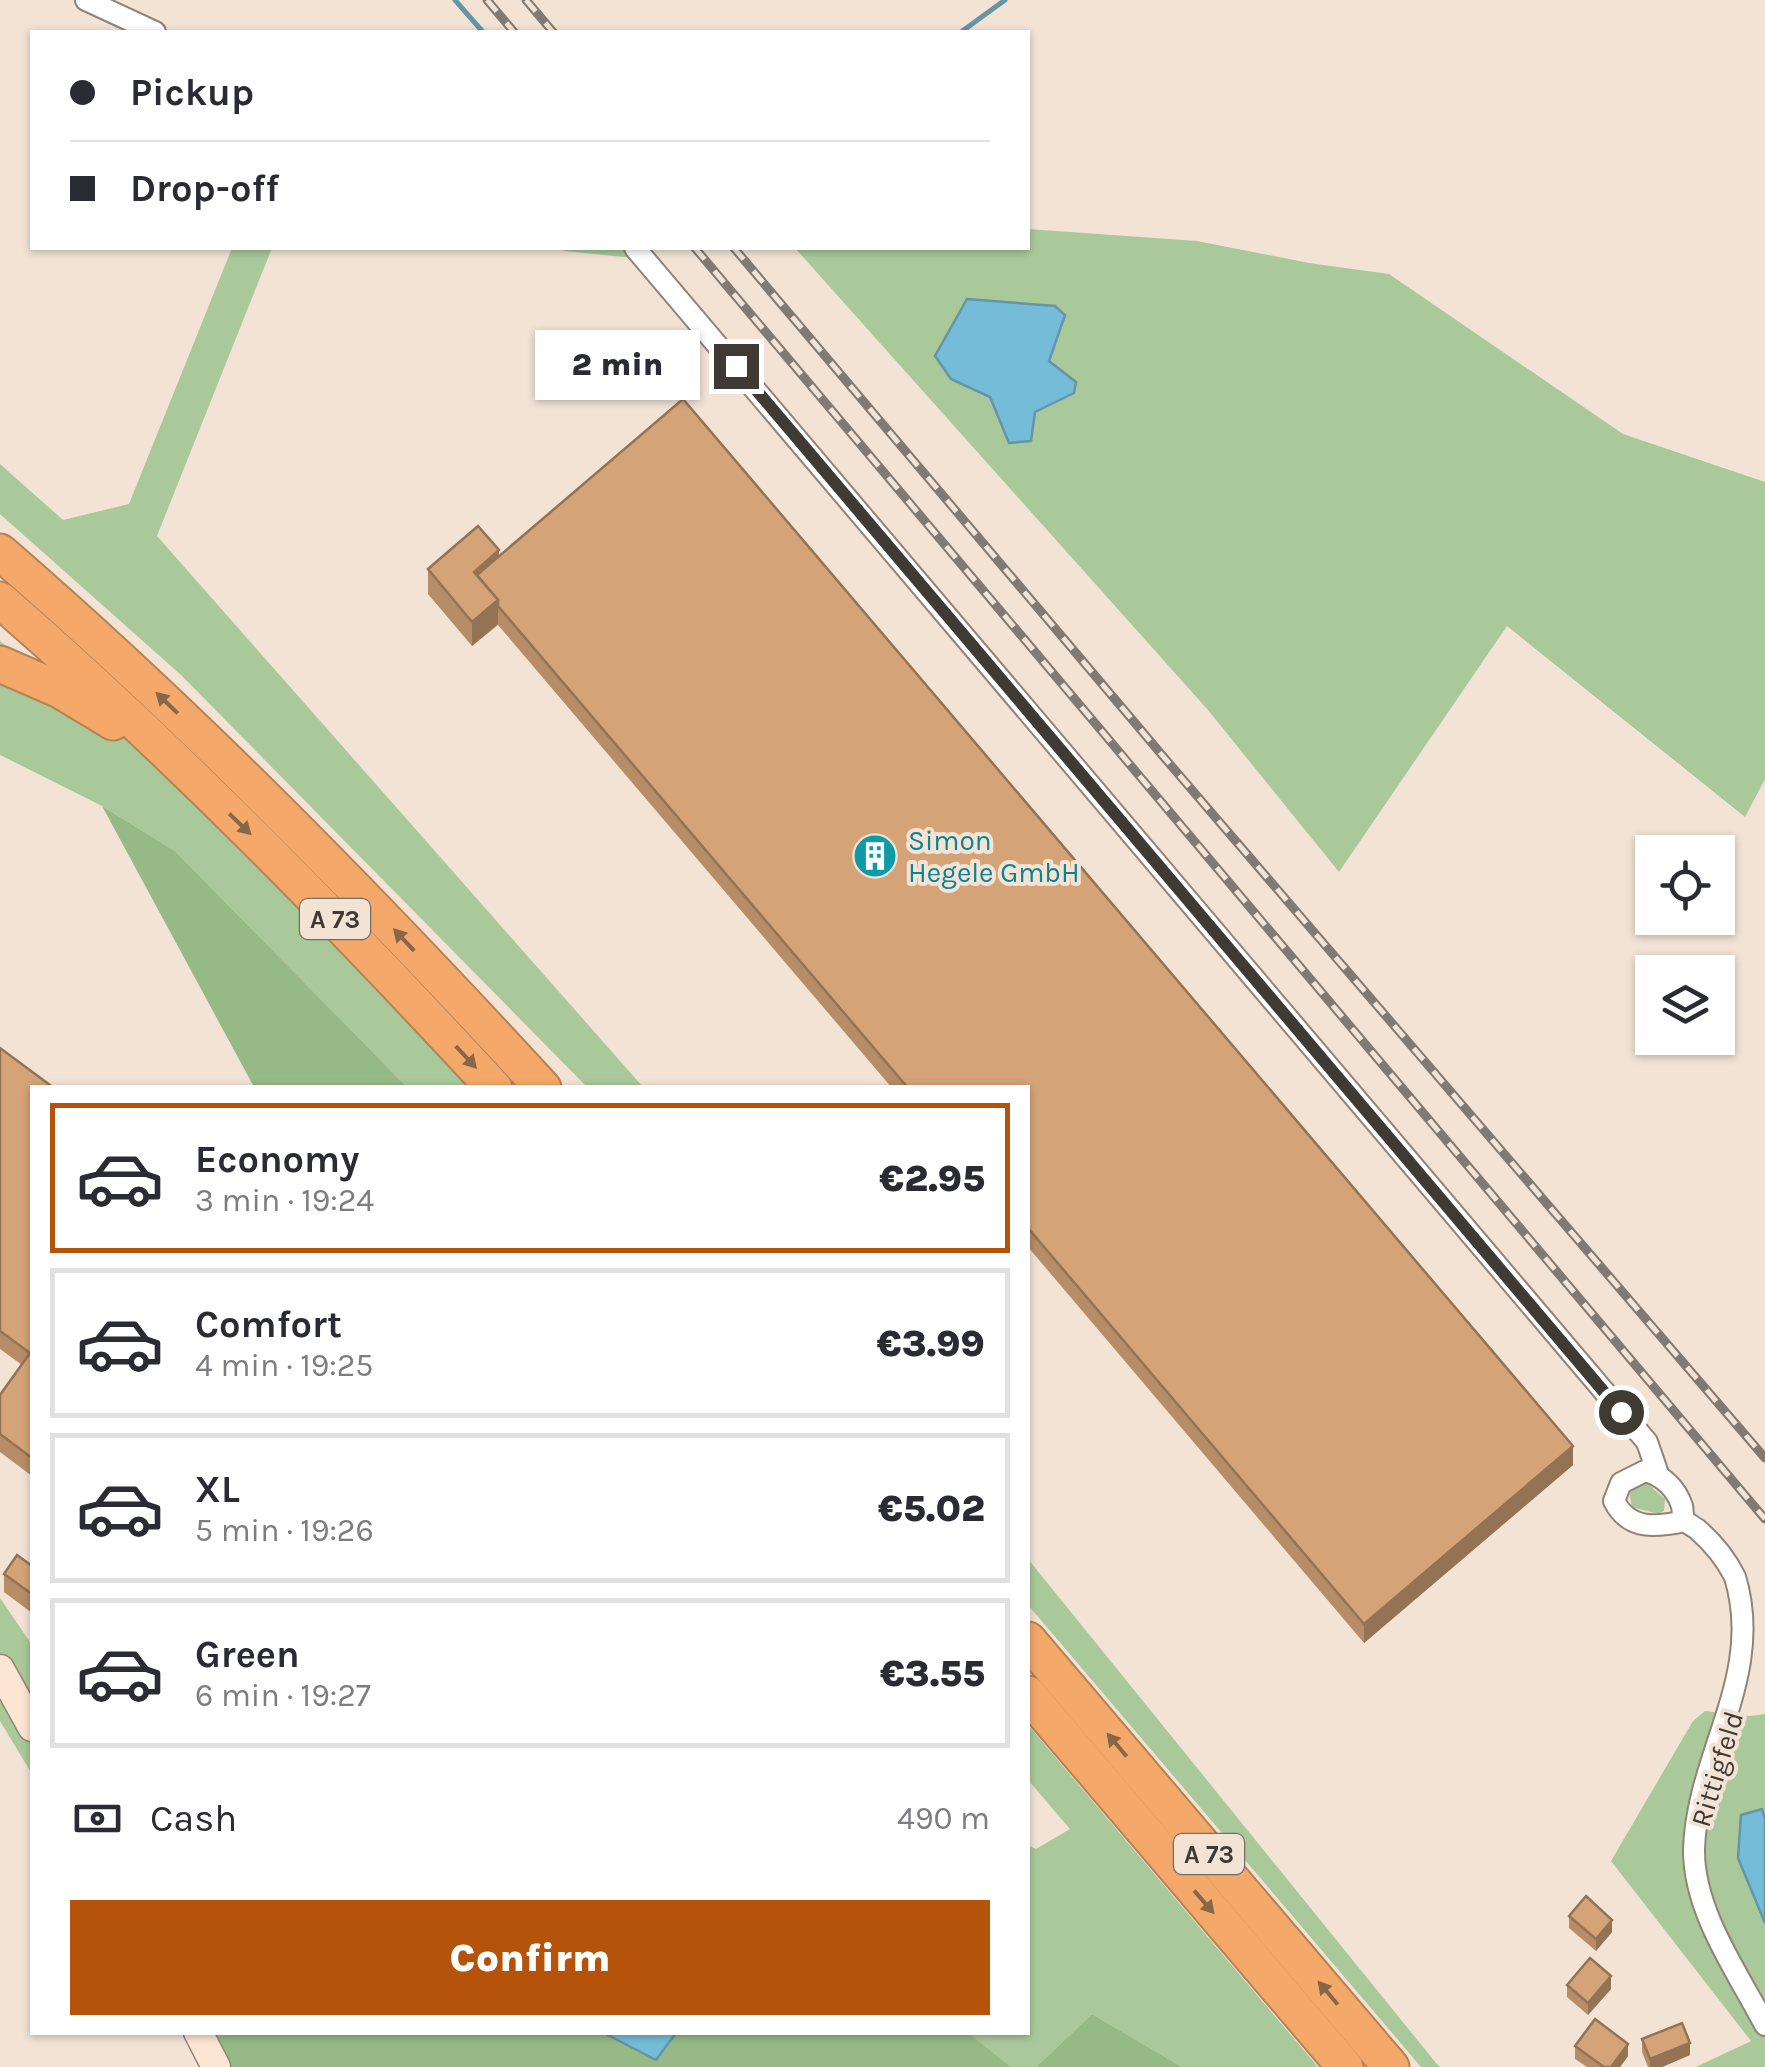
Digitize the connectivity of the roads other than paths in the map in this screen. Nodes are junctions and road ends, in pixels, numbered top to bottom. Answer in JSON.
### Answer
{"nodes":[{"id":1,"x":86,"y":0,"type":"edge"},
{"id":2,"x":152,"y":30,"type":"edge"},
{"id":3,"x":637,"y":250,"type":"edge"},
{"id":4,"x":0,"y":552,"type":"edge"},
{"id":5,"x":0,"y":600,"type":"edge"},
{"id":6,"x":0,"y":664,"type":"edge"},
{"id":7,"x":170,"y":756,"type":"junction"},
{"id":8,"x":491,"y":1085,"type":"edge"},
{"id":9,"x":539,"y":1085,"type":"edge"},
{"id":10,"x":1658,"y":1474,"type":"junction"},
{"id":11,"x":1685,"y":1521,"type":"junction"},
{"id":12,"x":1030,"y":1642,"type":"edge"},
{"id":13,"x":0,"y":1670,"type":"edge"},
{"id":14,"x":1030,"y":1696,"type":"edge"},
{"id":15,"x":30,"y":1723,"type":"edge"},
{"id":16,"x":1765,"y":2025,"type":"edge"},
{"id":17,"x":200,"y":2035,"type":"edge"},
{"id":18,"x":216,"y":2067,"type":"edge"},
{"id":19,"x":1345,"y":2067,"type":"edge"},
{"id":20,"x":1391,"y":2067,"type":"edge"}],
"edges":[{"from":1,"to":2,"type":"street"},
{"from":3,"to":10,"type":"street","name":"Rittigfeld"},
{"from":9,"to":4,"type":"highway","number":"A 73","one_way":true},
{"from":5,"to":7,"type":"highway","number":"A 73"},
{"from":6,"to":7,"type":"highway"},
{"from":7,"to":8,"type":"highway","number":"A 73","one_way":true},
{"from":10,"to":11,"type":"street","name":"Rittigfeld"},
{"from":10,"to":11,"type":"street"},
{"from":11,"to":16,"type":"street","name":"Rittigfeld"},
{"from":20,"to":12,"type":"highway","number":"A 73","one_way":true},
{"from":13,"to":15,"type":"main road"},
{"from":14,"to":19,"type":"highway","number":"A 73","one_way":true},
{"from":17,"to":18,"type":"main road"}]}
